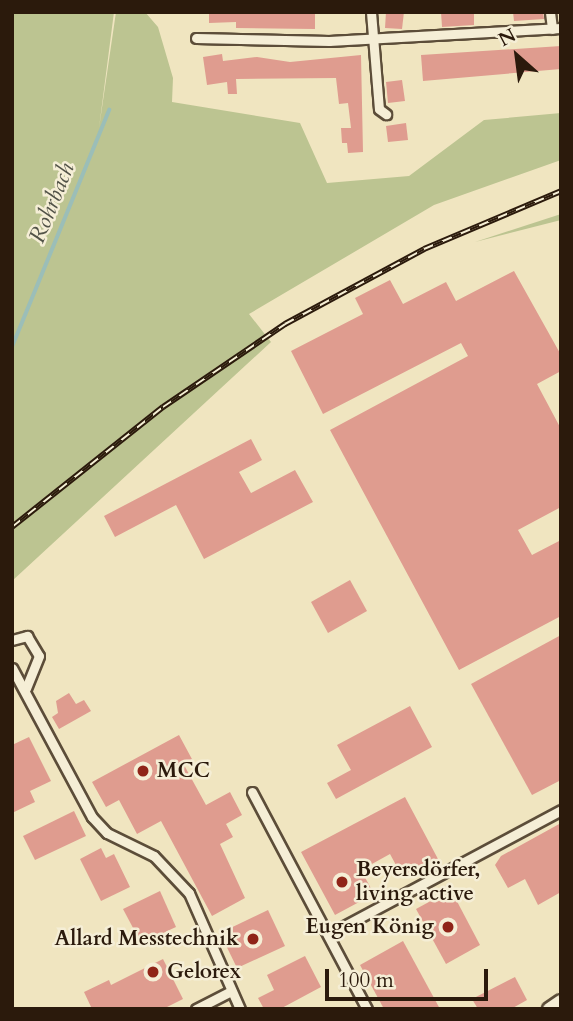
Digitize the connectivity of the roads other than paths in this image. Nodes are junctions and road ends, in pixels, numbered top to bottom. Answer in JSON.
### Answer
{"nodes":[{"id":1,"x":371,"y":12,"type":"edge"},
{"id":2,"x":550,"y":12,"type":"edge"},
{"id":3,"x":556,"y":28,"type":"edge"},
{"id":4,"x":196,"y":38,"type":"dead end"},
{"id":5,"x":373,"y":39,"type":"junction"},
{"id":6,"x":386,"y":114,"type":"dead end"},
{"id":7,"x":12,"y":640,"type":"edge"},
{"id":8,"x":12,"y":668,"type":"edge"},
{"id":9,"x":26,"y":689,"type":"junction"},
{"id":10,"x":252,"y":792,"type":"dead end"},
{"id":11,"x":561,"y":810,"type":"edge"},
{"id":12,"x":329,"y":934,"type":"junction"},
{"id":13,"x":232,"y":991,"type":"junction"},
{"id":14,"x":561,"y":1001,"type":"edge"},
{"id":15,"x":196,"y":1009,"type":"edge"},
{"id":16,"x":240,"y":1009,"type":"edge"},
{"id":17,"x":367,"y":1009,"type":"edge"},
{"id":18,"x":549,"y":1009,"type":"edge"}],
"edges":[{"from":1,"to":5,"type":"street"},
{"from":2,"to":3,"type":"street"},
{"from":3,"to":5,"type":"street"},
{"from":4,"to":5,"type":"street"},
{"from":5,"to":6,"type":"street"},
{"from":7,"to":9,"type":"street"},
{"from":8,"to":9,"type":"street"},
{"from":9,"to":13,"type":"street"},
{"from":10,"to":12,"type":"street"},
{"from":11,"to":12,"type":"street"},
{"from":12,"to":17,"type":"street"},
{"from":13,"to":15,"type":"street"},
{"from":13,"to":16,"type":"street"},
{"from":14,"to":18,"type":"street"}]}
